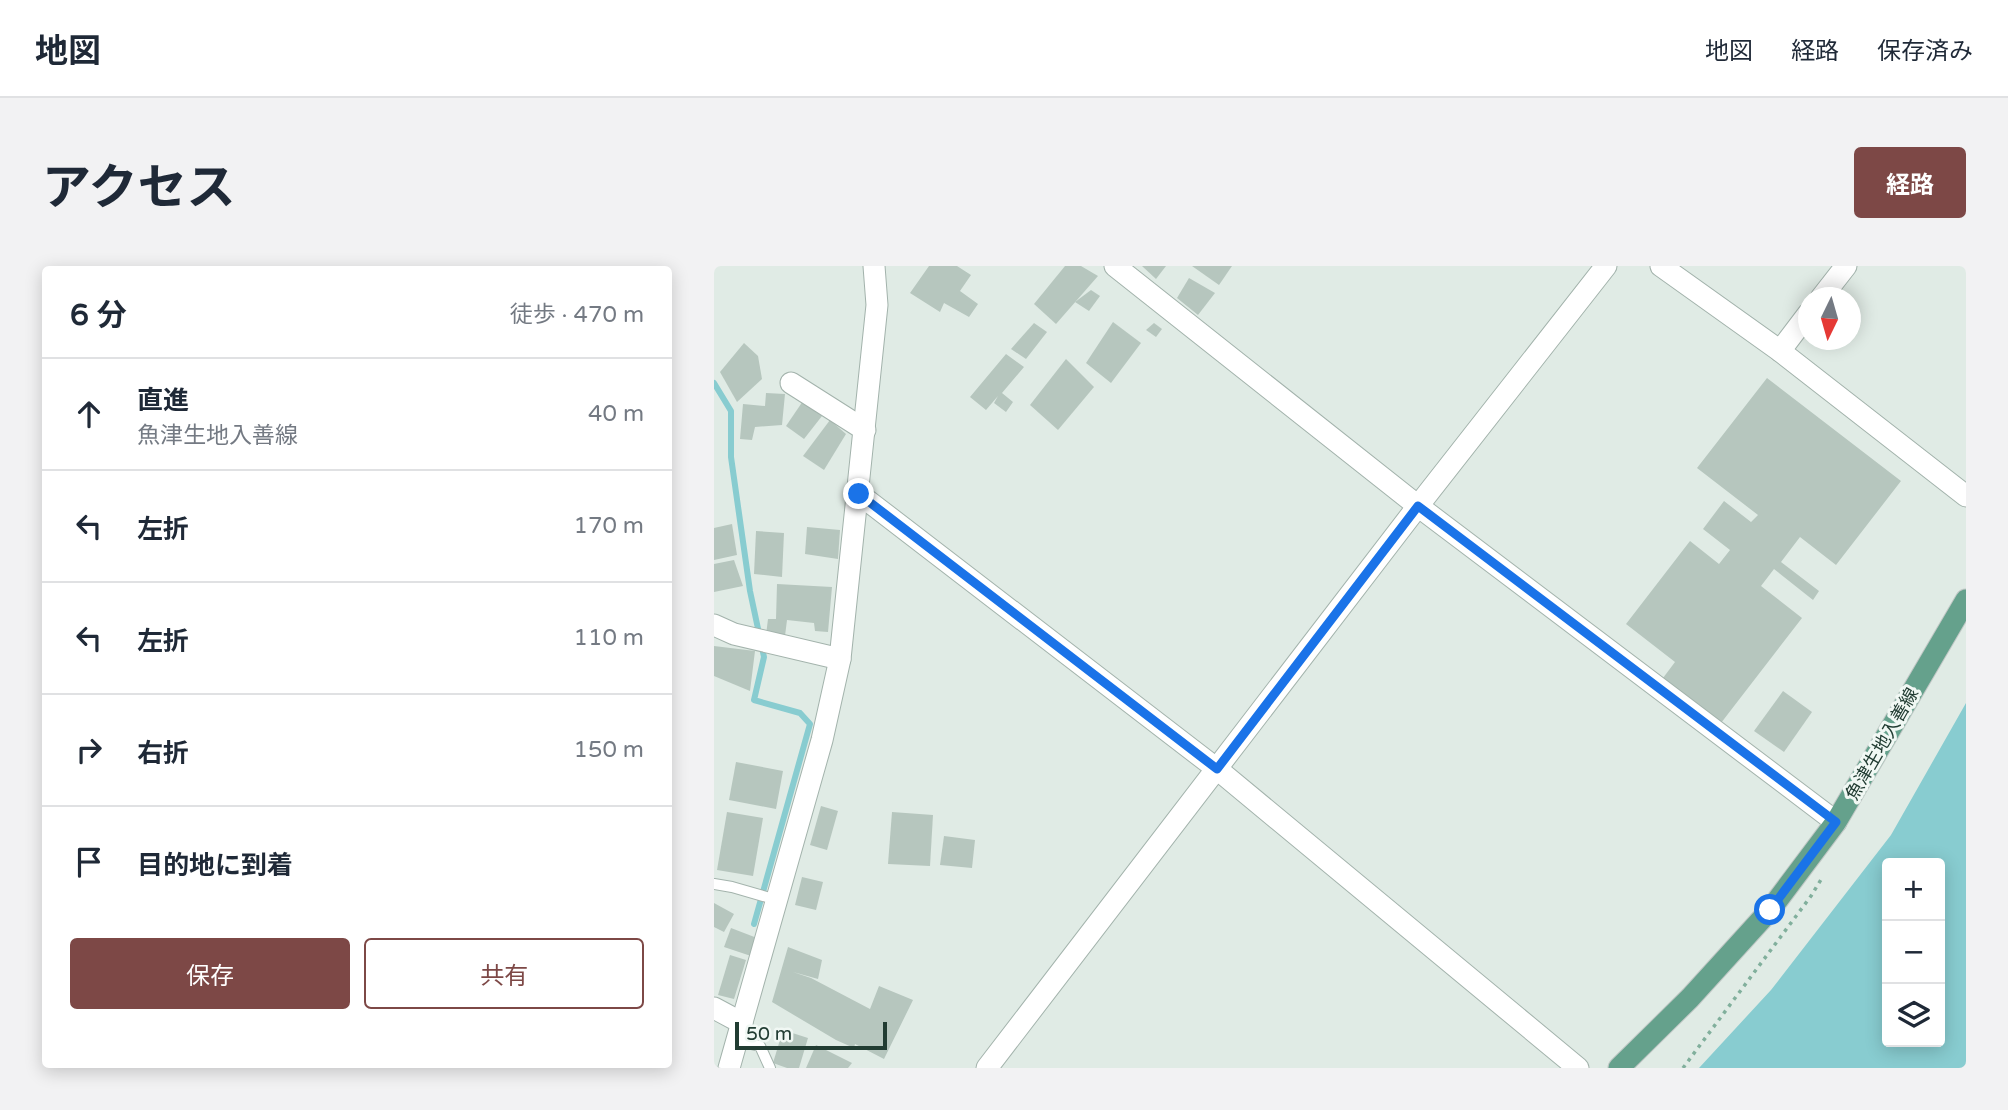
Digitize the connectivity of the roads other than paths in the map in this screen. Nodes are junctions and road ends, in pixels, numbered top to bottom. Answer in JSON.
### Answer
{"nodes":[{"id":1,"x":874,"y":266,"type":"edge"},
{"id":2,"x":1115,"y":266,"type":"edge"},
{"id":3,"x":1606,"y":266,"type":"edge"},
{"id":4,"x":1661,"y":266,"type":"edge"},
{"id":5,"x":1846,"y":266,"type":"edge"},
{"id":6,"x":1830,"y":287,"type":"edge"},
{"id":7,"x":1798,"y":327,"type":"edge"},
{"id":8,"x":1780,"y":351,"type":"junction"},
{"id":9,"x":791,"y":383,"type":"dead end"},
{"id":10,"x":865,"y":430,"type":"junction"},
{"id":11,"x":859,"y":494,"type":"junction"},
{"id":12,"x":1966,"y":496,"type":"edge"},
{"id":13,"x":1418,"y":506,"type":"junction"},
{"id":14,"x":1966,"y":600,"type":"edge"},
{"id":15,"x":714,"y":625,"type":"edge"},
{"id":16,"x":840,"y":659,"type":"junction"},
{"id":17,"x":1217,"y":769,"type":"junction"},
{"id":18,"x":1836,"y":822,"type":"junction"},
{"id":19,"x":714,"y":884,"type":"edge"},
{"id":20,"x":777,"y":900,"type":"junction"},
{"id":21,"x":714,"y":1009,"type":"edge"},
{"id":22,"x":740,"y":1032,"type":"junction"},
{"id":23,"x":729,"y":1068,"type":"edge"},
{"id":24,"x":770,"y":1068,"type":"edge"},
{"id":25,"x":987,"y":1068,"type":"edge"},
{"id":26,"x":1578,"y":1068,"type":"edge"},
{"id":27,"x":1619,"y":1068,"type":"edge"}],
"edges":[{"from":1,"to":10,"type":"street"},
{"from":2,"to":13,"type":"street"},
{"from":3,"to":13,"type":"street"},
{"from":4,"to":8,"type":"street"},
{"from":5,"to":6,"type":"street"},
{"from":7,"to":8,"type":"street"},
{"from":8,"to":12,"type":"street"},
{"from":9,"to":10,"type":"street"},
{"from":10,"to":11,"type":"street"},
{"from":11,"to":16,"type":"street"},
{"from":11,"to":17,"type":"street"},
{"from":13,"to":17,"type":"street"},
{"from":13,"to":18,"type":"street"},
{"from":14,"to":18,"type":"main road","name":"魚津生地入善線"},
{"from":15,"to":16,"type":"street"},
{"from":16,"to":20,"type":"street"},
{"from":17,"to":25,"type":"street"},
{"from":17,"to":26,"type":"street"},
{"from":18,"to":27,"type":"main road","name":"魚津生地入善線"},
{"from":19,"to":20,"type":"lane"},
{"from":20,"to":22,"type":"street"},
{"from":21,"to":22,"type":"street"},
{"from":22,"to":23,"type":"street"},
{"from":22,"to":24,"type":"lane"}]}
